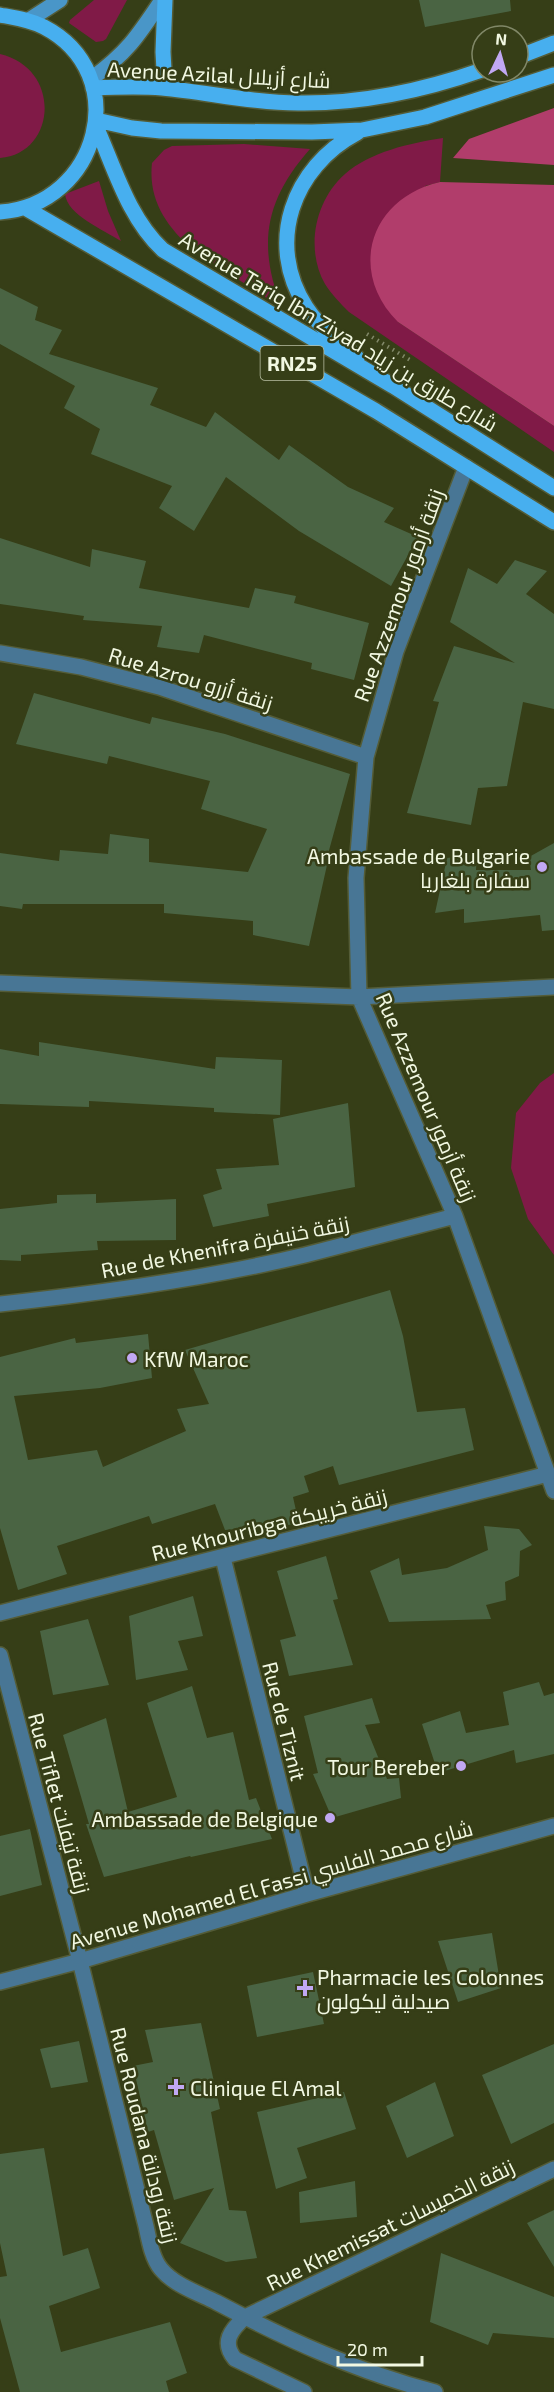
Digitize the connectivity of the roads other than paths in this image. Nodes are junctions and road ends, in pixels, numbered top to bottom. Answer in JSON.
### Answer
{"nodes":[{"id":1,"x":60,"y":0,"type":"edge"},
{"id":2,"x":164,"y":0,"type":"edge"},
{"id":3,"x":0,"y":15,"type":"edge"},
{"id":4,"x":29,"y":20,"type":"junction"},
{"id":5,"x":554,"y":43,"type":"edge"},
{"id":6,"x":530,"y":52,"type":"edge"},
{"id":7,"x":470,"y":74,"type":"edge"},
{"id":8,"x":554,"y":75,"type":"edge"},
{"id":9,"x":92,"y":84,"type":"junction"},
{"id":10,"x":165,"y":88,"type":"junction"},
{"id":11,"x":96,"y":122,"type":"junction"},
{"id":12,"x":362,"y":130,"type":"junction"},
{"id":13,"x":27,"y":209,"type":"junction"},
{"id":14,"x":0,"y":212,"type":"edge"},
{"id":15,"x":370,"y":372,"type":"junction"},
{"id":16,"x":466,"y":467,"type":"junction"},
{"id":17,"x":554,"y":488,"type":"edge"},
{"id":18,"x":554,"y":522,"type":"edge"},
{"id":19,"x":0,"y":653,"type":"edge"},
{"id":20,"x":366,"y":757,"type":"junction"},
{"id":21,"x":0,"y":984,"type":"edge"},
{"id":22,"x":554,"y":987,"type":"edge"},
{"id":23,"x":359,"y":997,"type":"junction"},
{"id":24,"x":455,"y":1215,"type":"junction"},
{"id":25,"x":0,"y":1304,"type":"edge"},
{"id":26,"x":548,"y":1474,"type":"junction"},
{"id":27,"x":554,"y":1491,"type":"edge"},
{"id":28,"x":223,"y":1558,"type":"junction"},
{"id":29,"x":0,"y":1613,"type":"edge"},
{"id":30,"x":0,"y":1655,"type":"edge"},
{"id":31,"x":554,"y":1826,"type":"edge"},
{"id":32,"x":307,"y":1894,"type":"junction"},
{"id":33,"x":80,"y":1961,"type":"junction"},
{"id":34,"x":0,"y":1982,"type":"edge"},
{"id":35,"x":554,"y":2169,"type":"edge"},
{"id":36,"x":245,"y":2317,"type":"junction"},
{"id":37,"x":304,"y":2392,"type":"edge"},
{"id":38,"x":435,"y":2392,"type":"edge"}],
"edges":[{"from":1,"to":4,"type":"street"},
{"from":2,"to":9,"type":"street"},
{"from":2,"to":10,"type":"main road"},
{"from":3,"to":4,"type":"main road","number":"RN25"},
{"from":4,"to":9,"type":"main road","number":"RN25"},
{"from":5,"to":6,"type":"main road"},
{"from":7,"to":10,"type":"main road","name":"Avenue Azilal شارع أزيلال"},
{"from":8,"to":12,"type":"main road","number":"RN25"},
{"from":9,"to":10,"type":"main road","name":"Avenue Azilal شارع أزيلال"},
{"from":9,"to":11,"type":"main road","number":"RN25"},
{"from":11,"to":12,"type":"main road","number":"RN25"},
{"from":11,"to":13,"type":"main road","number":"RN25"},
{"from":11,"to":15,"type":"main road","name":"Avenue Tariq Ibn Ziyad شارع طارق بن زياد","number":"RN25"},
{"from":12,"to":15,"type":"main road","number":"RN25"},
{"from":13,"to":14,"type":"main road","number":"RN25"},
{"from":13,"to":16,"type":"main road","number":"RN25"},
{"from":15,"to":17,"type":"main road","name":"Avenue Tariq Ibn Ziyad شارع طارق بن زياد","number":"RN25"},
{"from":16,"to":18,"type":"main road","number":"RN25"},
{"from":16,"to":20,"type":"street","name":"Rue Azzemour زنقة أزمور"},
{"from":19,"to":20,"type":"street","name":"Rue Azrou زنقة أزرو"},
{"from":20,"to":23,"type":"street","name":"Rue Azzemour زنقة أزمور"},
{"from":21,"to":23,"type":"street"},
{"from":22,"to":23,"type":"street"},
{"from":23,"to":24,"type":"street","name":"Rue Azzemour زنقة أزمور"},
{"from":24,"to":25,"type":"street","name":"Rue de Khenifra زنقة خنيفرة"},
{"from":24,"to":26,"type":"street","name":"Rue Azzemour زنقة أزمور"},
{"from":26,"to":27,"type":"street","name":"Rue Azzemour زنقة أزمور"},
{"from":26,"to":28,"type":"street","name":"Rue Khouribga زنقة خريبكة"},
{"from":28,"to":29,"type":"street","name":"Rue Khouribga زنقة خريبكة"},
{"from":28,"to":32,"type":"street","name":"Rue de Tiznit"},
{"from":30,"to":33,"type":"street","name":"Rue Tiflet زنقة تيفلت"},
{"from":31,"to":32,"type":"street","name":"Avenue Mohamed El Fassi شارع محمد الفاسي"},
{"from":32,"to":33,"type":"street","name":"Avenue Mohamed El Fassi شارع محمد الفاسي"},
{"from":33,"to":34,"type":"street","name":"Avenue Mohamed El Fassi شارع محمد الفاسي"},
{"from":33,"to":36,"type":"street","name":"Rue Roudana زنقة رودانة"},
{"from":35,"to":36,"type":"street","name":"Rue Khemissat زنقة الخميسات"},
{"from":36,"to":37,"type":"street"},
{"from":36,"to":38,"type":"street","name":"Rue Roudana زنقة رودانة"}]}
